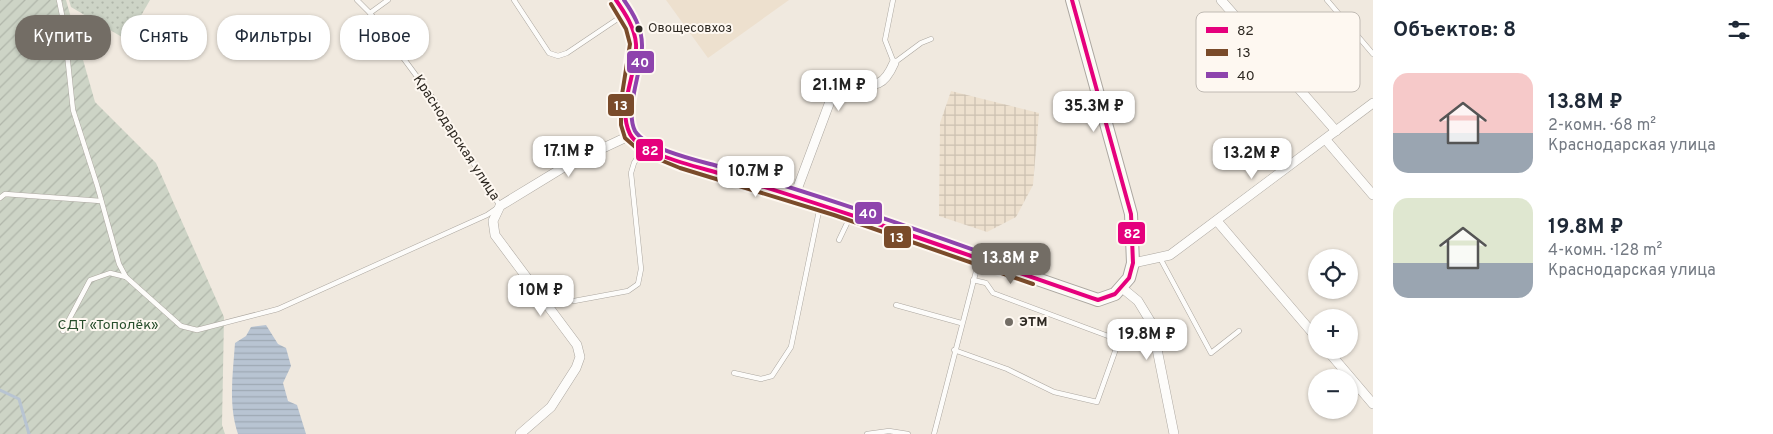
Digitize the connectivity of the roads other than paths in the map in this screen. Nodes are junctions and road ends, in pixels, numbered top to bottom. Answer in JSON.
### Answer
{"nodes":[{"id":1,"x":59,"y":0,"type":"edge"},
{"id":2,"x":357,"y":0,"type":"edge"},
{"id":3,"x":388,"y":0,"type":"edge"},
{"id":4,"x":514,"y":0,"type":"edge"},
{"id":5,"x":616,"y":0,"type":"edge"},
{"id":6,"x":893,"y":0,"type":"edge"},
{"id":7,"x":1072,"y":0,"type":"edge"},
{"id":8,"x":1221,"y":0,"type":"edge"},
{"id":9,"x":1327,"y":0,"type":"edge"},
{"id":10,"x":1232,"y":12,"type":"edge"},
{"id":11,"x":1337,"y":12,"type":"edge"},
{"id":12,"x":370,"y":13,"type":"junction"},
{"id":13,"x":626,"y":14,"type":"junction"},
{"id":14,"x":931,"y":39,"type":"dead end"},
{"id":15,"x":1360,"y":39,"type":"edge"},
{"id":16,"x":1373,"y":54,"type":"edge"},
{"id":17,"x":894,"y":63,"type":"junction"},
{"id":18,"x":1302,"y":92,"type":"edge"},
{"id":19,"x":1373,"y":103,"type":"edge"},
{"id":20,"x":1336,"y":131,"type":"junction"},
{"id":21,"x":631,"y":135,"type":"junction"},
{"id":22,"x":1326,"y":140,"type":"junction"},
{"id":23,"x":645,"y":146,"type":"junction"},
{"id":24,"x":1373,"y":194,"type":"edge"},
{"id":25,"x":796,"y":195,"type":"junction"},
{"id":26,"x":0,"y":198,"type":"edge"},
{"id":27,"x":101,"y":201,"type":"junction"},
{"id":28,"x":820,"y":204,"type":"junction"},
{"id":29,"x":500,"y":206,"type":"junction"},
{"id":30,"x":851,"y":215,"type":"junction"},
{"id":31,"x":1217,"y":221,"type":"junction"},
{"id":32,"x":839,"y":240,"type":"dead end"},
{"id":33,"x":1160,"y":258,"type":"junction"},
{"id":34,"x":979,"y":259,"type":"junction"},
{"id":35,"x":1133,"y":263,"type":"junction"},
{"id":36,"x":126,"y":277,"type":"junction"},
{"id":37,"x":973,"y":280,"type":"junction"},
{"id":38,"x":1121,"y":287,"type":"junction"},
{"id":39,"x":574,"y":301,"type":"dead end"},
{"id":40,"x":896,"y":305,"type":"dead end"},
{"id":41,"x":961,"y":324,"type":"junction"},
{"id":42,"x":1308,"y":328,"type":"edge"},
{"id":43,"x":63,"y":331,"type":"dead end"},
{"id":44,"x":1239,"y":331,"type":"dead end"},
{"id":45,"x":1108,"y":336,"type":"dead end"},
{"id":46,"x":1118,"y":346,"type":"dead end"},
{"id":47,"x":954,"y":350,"type":"junction"},
{"id":48,"x":1335,"y":359,"type":"edge"},
{"id":49,"x":734,"y":373,"type":"dead end"},
{"id":50,"x":1373,"y":404,"type":"edge"},
{"id":51,"x":520,"y":434,"type":"edge"},
{"id":52,"x":867,"y":434,"type":"edge"},
{"id":53,"x":908,"y":434,"type":"edge"},
{"id":54,"x":934,"y":434,"type":"edge"},
{"id":55,"x":1174,"y":434,"type":"edge"}],
"edges":[{"from":1,"to":27,"type":"lane"},
{"from":2,"to":12,"type":"lane","name":"Краснодарская улица"},
{"from":3,"to":12,"type":"lane"},
{"from":4,"to":13,"type":"lane"},
{"from":5,"to":13,"type":"street"},
{"from":6,"to":17,"type":"lane"},
{"from":7,"to":35,"type":"street"},
{"from":8,"to":10,"type":"street"},
{"from":9,"to":11,"type":"lane"},
{"from":12,"to":29,"type":"lane","name":"Краснодарская улица"},
{"from":13,"to":21,"type":"street"},
{"from":14,"to":17,"type":"lane"},
{"from":15,"to":16,"type":"lane"},
{"from":17,"to":25,"type":"street"},
{"from":18,"to":20,"type":"street"},
{"from":19,"to":20,"type":"street"},
{"from":20,"to":22,"type":"street"},
{"from":21,"to":23,"type":"street"},
{"from":21,"to":29,"type":"street","name":"Краснодарская улица"},
{"from":22,"to":24,"type":"street"},
{"from":22,"to":31,"type":"street"},
{"from":23,"to":25,"type":"street"},
{"from":23,"to":39,"type":"lane"},
{"from":25,"to":28,"type":"street"},
{"from":26,"to":27,"type":"lane"},
{"from":27,"to":36,"type":"lane"},
{"from":28,"to":30,"type":"street"},
{"from":28,"to":49,"type":"lane"},
{"from":29,"to":36,"type":"lane"},
{"from":29,"to":51,"type":"street"},
{"from":30,"to":32,"type":"lane"},
{"from":30,"to":34,"type":"street"},
{"from":31,"to":33,"type":"street"},
{"from":31,"to":42,"type":"street"},
{"from":33,"to":35,"type":"street"},
{"from":33,"to":44,"type":"lane"},
{"from":34,"to":37,"type":"lane"},
{"from":34,"to":38,"type":"street"},
{"from":35,"to":38,"type":"street"},
{"from":36,"to":43,"type":"lane"},
{"from":37,"to":41,"type":"lane"},
{"from":37,"to":45,"type":"lane"},
{"from":38,"to":55,"type":"street"},
{"from":40,"to":41,"type":"lane"},
{"from":41,"to":47,"type":"lane"},
{"from":46,"to":47,"type":"lane"},
{"from":47,"to":54,"type":"lane"},
{"from":48,"to":50,"type":"street"},
{"from":52,"to":53,"type":"lane"}]}
